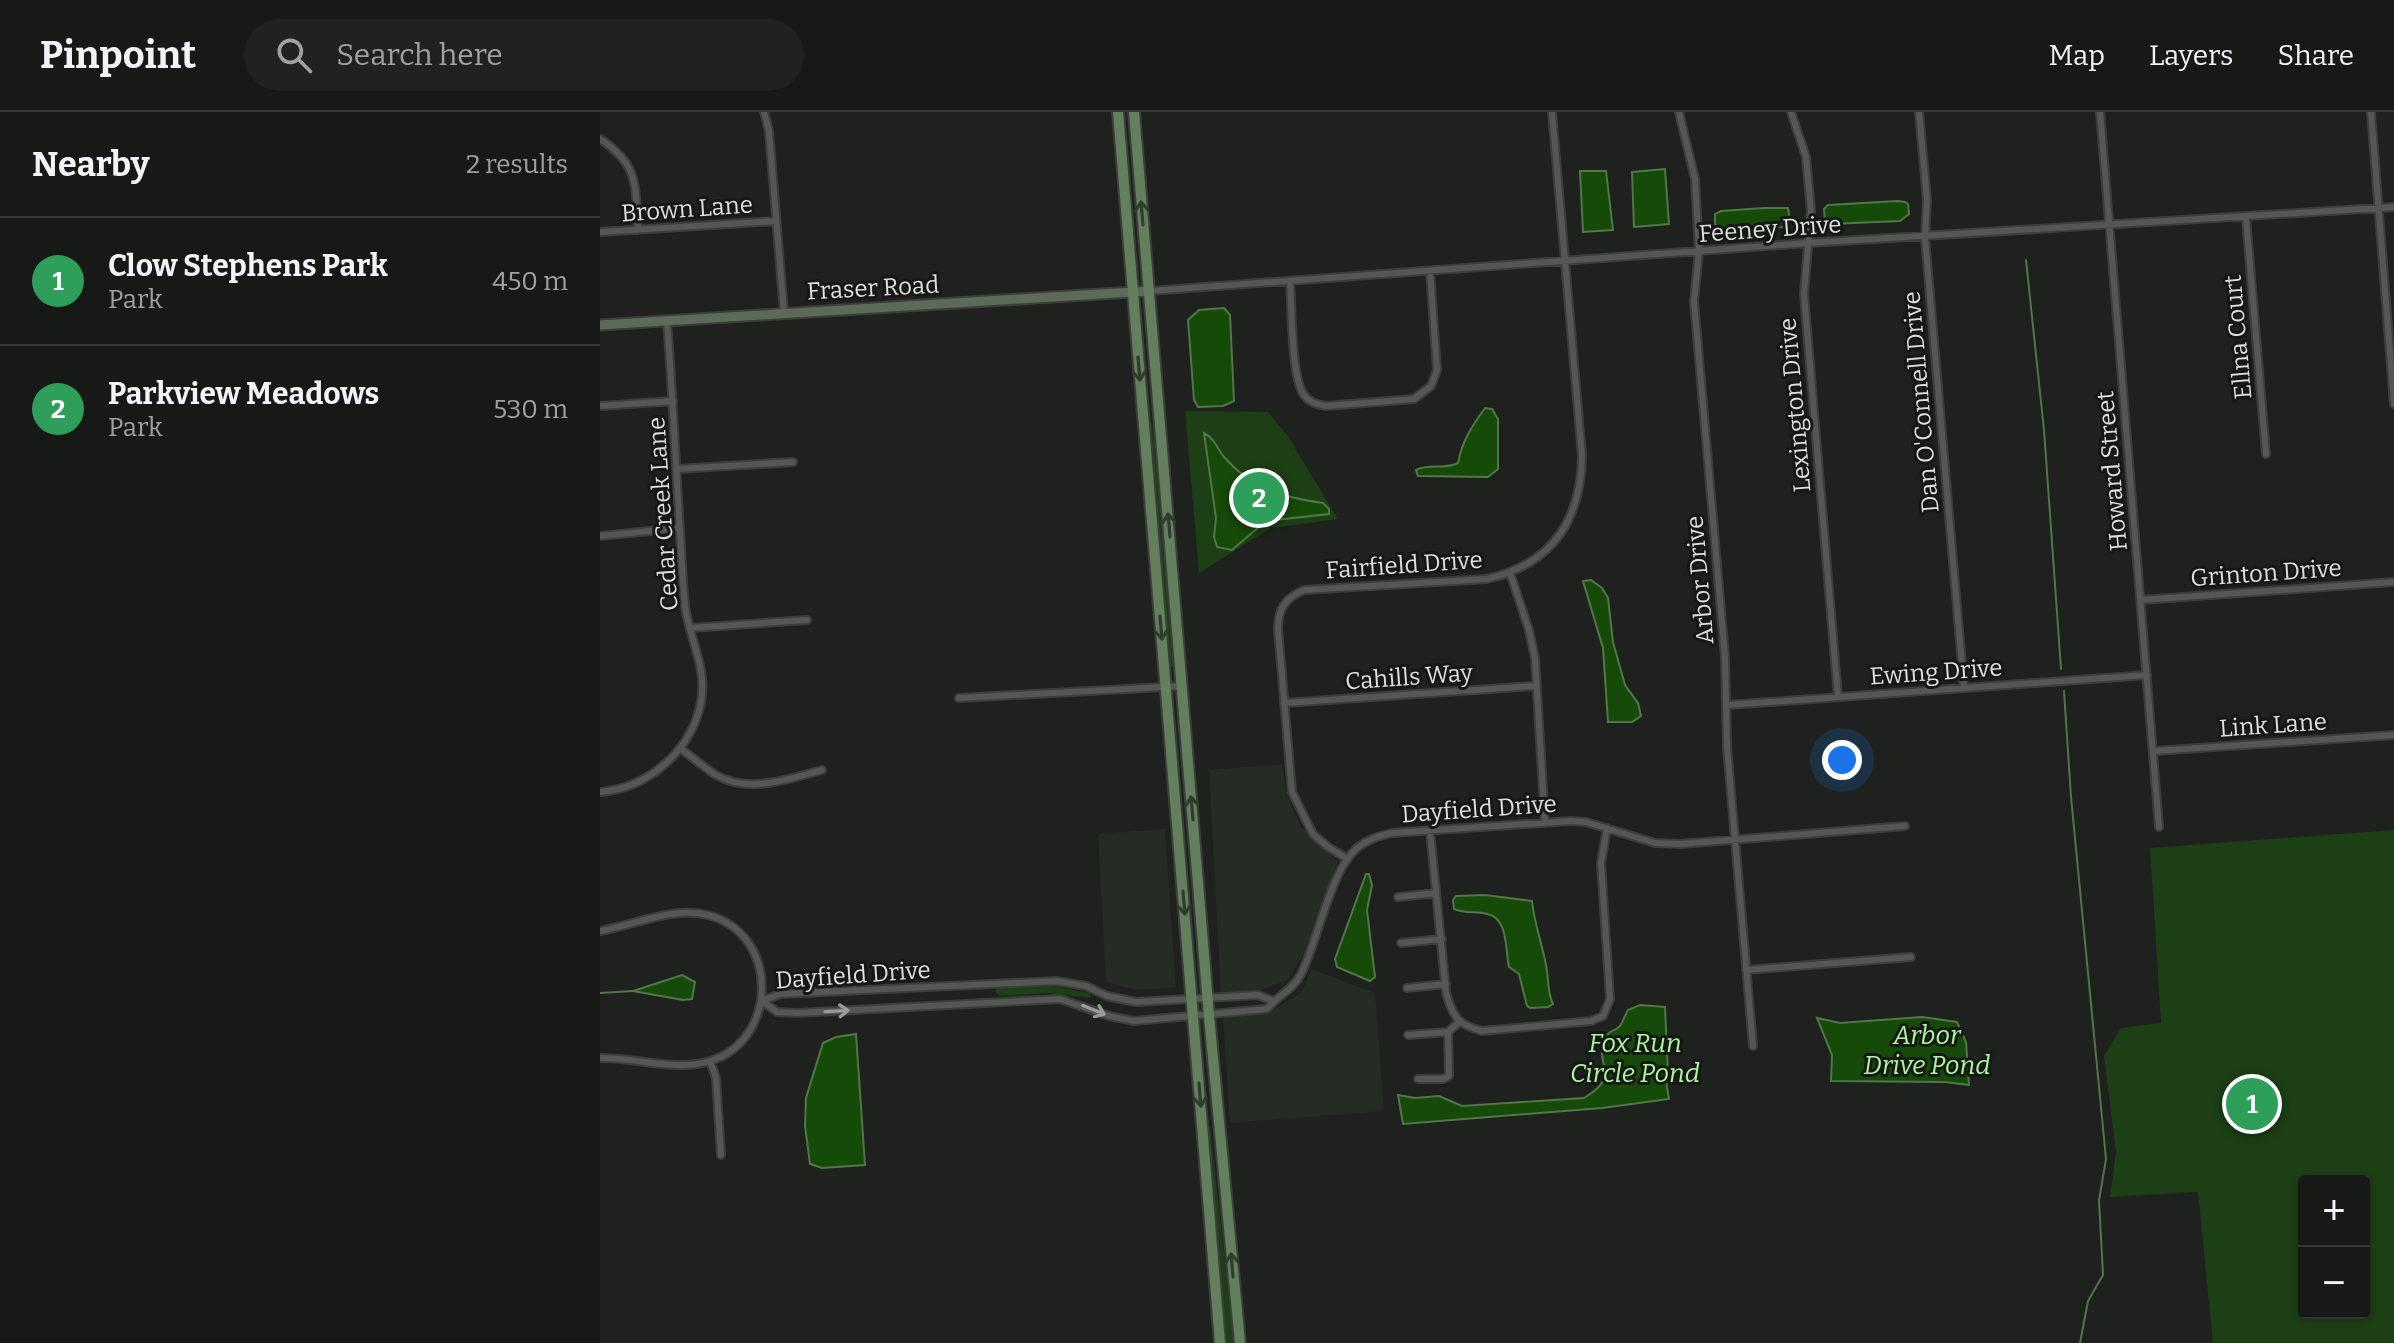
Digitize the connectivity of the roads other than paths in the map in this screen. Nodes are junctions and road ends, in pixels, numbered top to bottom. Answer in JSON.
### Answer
{"nodes":[{"id":1,"x":764,"y":112,"type":"edge"},
{"id":2,"x":1118,"y":112,"type":"edge"},
{"id":3,"x":1134,"y":112,"type":"edge"},
{"id":4,"x":1552,"y":112,"type":"edge"},
{"id":5,"x":1679,"y":112,"type":"edge"},
{"id":6,"x":1791,"y":112,"type":"edge"},
{"id":7,"x":1919,"y":112,"type":"edge"},
{"id":8,"x":2100,"y":112,"type":"edge"},
{"id":9,"x":2371,"y":112,"type":"edge"},
{"id":10,"x":600,"y":139,"type":"edge"},
{"id":11,"x":2394,"y":207,"type":"edge"},
{"id":12,"x":2379,"y":209,"type":"junction"},
{"id":13,"x":2246,"y":218,"type":"junction"},
{"id":14,"x":776,"y":221,"type":"junction"},
{"id":15,"x":2109,"y":226,"type":"junction"},
{"id":16,"x":638,"y":230,"type":"junction"},
{"id":17,"x":600,"y":232,"type":"edge"},
{"id":18,"x":1925,"y":238,"type":"junction"},
{"id":19,"x":1808,"y":243,"type":"junction"},
{"id":20,"x":1699,"y":251,"type":"junction"},
{"id":21,"x":1564,"y":261,"type":"junction"},
{"id":22,"x":1430,"y":271,"type":"junction"},
{"id":23,"x":1290,"y":282,"type":"junction"},
{"id":24,"x":1149,"y":291,"type":"junction"},
{"id":25,"x":1133,"y":292,"type":"junction"},
{"id":26,"x":784,"y":313,"type":"junction"},
{"id":27,"x":667,"y":321,"type":"junction"},
{"id":28,"x":600,"y":325,"type":"edge"},
{"id":29,"x":673,"y":401,"type":"junction"},
{"id":30,"x":2394,"y":404,"type":"edge"},
{"id":31,"x":600,"y":406,"type":"edge"},
{"id":32,"x":2266,"y":454,"type":"dead end"},
{"id":33,"x":793,"y":462,"type":"dead end"},
{"id":34,"x":677,"y":469,"type":"junction"},
{"id":35,"x":680,"y":528,"type":"junction"},
{"id":36,"x":600,"y":536,"type":"edge"},
{"id":37,"x":1510,"y":573,"type":"junction"},
{"id":38,"x":2394,"y":582,"type":"edge"},
{"id":39,"x":2141,"y":600,"type":"junction"},
{"id":40,"x":807,"y":620,"type":"dead end"},
{"id":41,"x":691,"y":628,"type":"junction"},
{"id":42,"x":2147,"y":675,"type":"junction"},
{"id":43,"x":1182,"y":686,"type":"junction"},
{"id":44,"x":1535,"y":686,"type":"junction"},
{"id":45,"x":1166,"y":687,"type":"junction"},
{"id":46,"x":1964,"y":688,"type":"junction"},
{"id":47,"x":1838,"y":697,"type":"junction"},
{"id":48,"x":959,"y":698,"type":"dead end"},
{"id":49,"x":1284,"y":703,"type":"junction"},
{"id":50,"x":1728,"y":705,"type":"junction"},
{"id":51,"x":2394,"y":735,"type":"edge"},
{"id":52,"x":680,"y":748,"type":"junction"},
{"id":53,"x":2154,"y":751,"type":"junction"},
{"id":54,"x":822,"y":770,"type":"dead end"},
{"id":55,"x":600,"y":792,"type":"edge"},
{"id":56,"x":1545,"y":823,"type":"junction"},
{"id":57,"x":1905,"y":826,"type":"dead end"},
{"id":58,"x":2159,"y":827,"type":"dead end"},
{"id":59,"x":1607,"y":828,"type":"junction"},
{"id":60,"x":1430,"y":831,"type":"junction"},
{"id":61,"x":1735,"y":839,"type":"junction"},
{"id":62,"x":1348,"y":859,"type":"junction"},
{"id":63,"x":1436,"y":893,"type":"junction"},
{"id":64,"x":1398,"y":897,"type":"dead end"},
{"id":65,"x":600,"y":931,"type":"edge"},
{"id":66,"x":1442,"y":939,"type":"junction"},
{"id":67,"x":1401,"y":943,"type":"dead end"},
{"id":68,"x":1911,"y":957,"type":"dead end"},
{"id":69,"x":1746,"y":970,"type":"junction"},
{"id":70,"x":982,"y":984,"type":"junction"},
{"id":71,"x":1446,"y":984,"type":"junction"},
{"id":72,"x":1407,"y":988,"type":"dead end"},
{"id":73,"x":865,"y":991,"type":"junction"},
{"id":74,"x":1192,"y":998,"type":"junction"},
{"id":75,"x":1208,"y":998,"type":"junction"},
{"id":76,"x":762,"y":1001,"type":"junction"},
{"id":77,"x":1273,"y":1001,"type":"junction"},
{"id":78,"x":983,"y":1002,"type":"junction"},
{"id":79,"x":866,"y":1009,"type":"junction"},
{"id":80,"x":1209,"y":1016,"type":"junction"},
{"id":81,"x":1194,"y":1017,"type":"junction"},
{"id":82,"x":1460,"y":1021,"type":"junction"},
{"id":83,"x":1448,"y":1032,"type":"junction"},
{"id":84,"x":1408,"y":1035,"type":"dead end"},
{"id":85,"x":1753,"y":1046,"type":"dead end"},
{"id":86,"x":600,"y":1058,"type":"edge"},
{"id":87,"x":710,"y":1061,"type":"junction"},
{"id":88,"x":1418,"y":1079,"type":"dead end"},
{"id":89,"x":721,"y":1155,"type":"dead end"},
{"id":90,"x":1220,"y":1343,"type":"edge"},
{"id":91,"x":1240,"y":1343,"type":"edge"}],
"edges":[{"from":1,"to":14,"type":"street"},
{"from":2,"to":25,"type":"main road"},
{"from":24,"to":3,"type":"main road","one_way":true},
{"from":4,"to":21,"type":"street","name":"Fairfield Drive"},
{"from":5,"to":20,"type":"street","name":"Arbor Drive"},
{"from":6,"to":19,"type":"street","name":"Lexington Drive"},
{"from":7,"to":18,"type":"street","name":"Dan O'Connell Drive"},
{"from":8,"to":15,"type":"street","name":"Howard Street"},
{"from":9,"to":12,"type":"street"},
{"from":10,"to":16,"type":"street"},
{"from":11,"to":12,"type":"street","name":"Feeney Drive"},
{"from":12,"to":13,"type":"street","name":"Feeney Drive"},
{"from":12,"to":30,"type":"street"},
{"from":13,"to":15,"type":"street","name":"Feeney Drive"},
{"from":13,"to":32,"type":"street","name":"Ellna Court"},
{"from":14,"to":16,"type":"street","name":"Brown Lane"},
{"from":14,"to":26,"type":"street"},
{"from":15,"to":18,"type":"street","name":"Feeney Drive"},
{"from":15,"to":39,"type":"street","name":"Howard Street"},
{"from":16,"to":17,"type":"street","name":"Brown Lane"},
{"from":18,"to":19,"type":"street","name":"Feeney Drive"},
{"from":18,"to":46,"type":"street","name":"Dan O'Connell Drive"},
{"from":19,"to":20,"type":"street","name":"Feeney Drive"},
{"from":19,"to":47,"type":"street","name":"Lexington Drive"},
{"from":20,"to":21,"type":"street","name":"Feeney Drive"},
{"from":20,"to":50,"type":"street","name":"Arbor Drive"},
{"from":21,"to":22,"type":"street","name":"Feeney Drive"},
{"from":21,"to":37,"type":"street","name":"Fairfield Drive"},
{"from":22,"to":23,"type":"street","name":"Feeney Drive"},
{"from":22,"to":23,"type":"street"},
{"from":23,"to":24,"type":"street","name":"Feeney Drive"},
{"from":24,"to":25,"type":"street","name":"Fraser Road"},
{"from":43,"to":24,"type":"main road","one_way":true},
{"from":25,"to":26,"type":"street","name":"Fraser Road"},
{"from":25,"to":45,"type":"main road","one_way":true},
{"from":26,"to":27,"type":"street","name":"Fraser Road"},
{"from":27,"to":28,"type":"street","name":"Fraser Road"},
{"from":27,"to":29,"type":"street","name":"Cedar Creek Lane"},
{"from":29,"to":31,"type":"street"},
{"from":29,"to":34,"type":"street","name":"Cedar Creek Lane"},
{"from":33,"to":34,"type":"street"},
{"from":34,"to":35,"type":"street","name":"Cedar Creek Lane"},
{"from":35,"to":36,"type":"street"},
{"from":35,"to":41,"type":"street","name":"Cedar Creek Lane"},
{"from":37,"to":44,"type":"street"},
{"from":37,"to":49,"type":"street","name":"Fairfield Drive"},
{"from":38,"to":39,"type":"street","name":"Grinton Drive"},
{"from":39,"to":42,"type":"street","name":"Howard Street"},
{"from":40,"to":41,"type":"street"},
{"from":41,"to":52,"type":"street","name":"Cedar Creek Lane"},
{"from":42,"to":46,"type":"street","name":"Ewing Drive"},
{"from":42,"to":53,"type":"street","name":"Howard Street"},
{"from":43,"to":45,"type":"street"},
{"from":75,"to":43,"type":"main road","one_way":true},
{"from":44,"to":49,"type":"street","name":"Cahills Way"},
{"from":44,"to":56,"type":"street"},
{"from":45,"to":48,"type":"street"},
{"from":45,"to":74,"type":"main road","one_way":true},
{"from":46,"to":47,"type":"street","name":"Ewing Drive"},
{"from":47,"to":50,"type":"street","name":"Ewing Drive"},
{"from":49,"to":62,"type":"street","name":"Fairfield Drive"},
{"from":50,"to":61,"type":"street","name":"Arbor Drive"},
{"from":51,"to":53,"type":"street","name":"Link Lane"},
{"from":52,"to":54,"type":"street"},
{"from":52,"to":55,"type":"street","name":"Cedar Creek Lane"},
{"from":53,"to":58,"type":"street","name":"Howard Street"},
{"from":56,"to":59,"type":"street","name":"Dayfield Drive"},
{"from":56,"to":60,"type":"street","name":"Dayfield Drive"},
{"from":57,"to":61,"type":"street","name":"Dayfield Drive"},
{"from":59,"to":61,"type":"street","name":"Dayfield Drive"},
{"from":59,"to":82,"type":"street"},
{"from":60,"to":62,"type":"street","name":"Dayfield Drive"},
{"from":60,"to":63,"type":"street"},
{"from":61,"to":69,"type":"street","name":"Arbor Drive"},
{"from":62,"to":77,"type":"street","name":"Dayfield Drive"},
{"from":63,"to":64,"type":"street"},
{"from":63,"to":66,"type":"street"},
{"from":65,"to":76,"type":"street"},
{"from":66,"to":67,"type":"street"},
{"from":66,"to":71,"type":"street"},
{"from":68,"to":69,"type":"street"},
{"from":69,"to":85,"type":"street","name":"Arbor Drive"},
{"from":70,"to":73,"type":"street","name":"Dayfield Drive"},
{"from":70,"to":74,"type":"street","name":"Dayfield Drive"},
{"from":70,"to":78,"type":"street"},
{"from":71,"to":72,"type":"street"},
{"from":71,"to":82,"type":"street"},
{"from":73,"to":76,"type":"street","name":"Dayfield Drive"},
{"from":73,"to":79,"type":"street"},
{"from":74,"to":75,"type":"street","name":"Dayfield Drive"},
{"from":74,"to":81,"type":"main road"},
{"from":75,"to":77,"type":"street","name":"Dayfield Drive"},
{"from":75,"to":80,"type":"main road"},
{"from":76,"to":79,"type":"street","name":"Dayfield Drive","one_way":true},
{"from":76,"to":87,"type":"street"},
{"from":77,"to":80,"type":"street","name":"Dayfield Drive"},
{"from":78,"to":79,"type":"street","name":"Dayfield Drive"},
{"from":78,"to":81,"type":"street","name":"Dayfield Drive","one_way":true},
{"from":80,"to":81,"type":"street","name":"Dayfield Drive"},
{"from":91,"to":80,"type":"main road","one_way":true},
{"from":81,"to":90,"type":"main road","one_way":true},
{"from":82,"to":83,"type":"street"},
{"from":83,"to":84,"type":"street"},
{"from":83,"to":88,"type":"street"},
{"from":86,"to":87,"type":"street"},
{"from":87,"to":89,"type":"street"}]}
